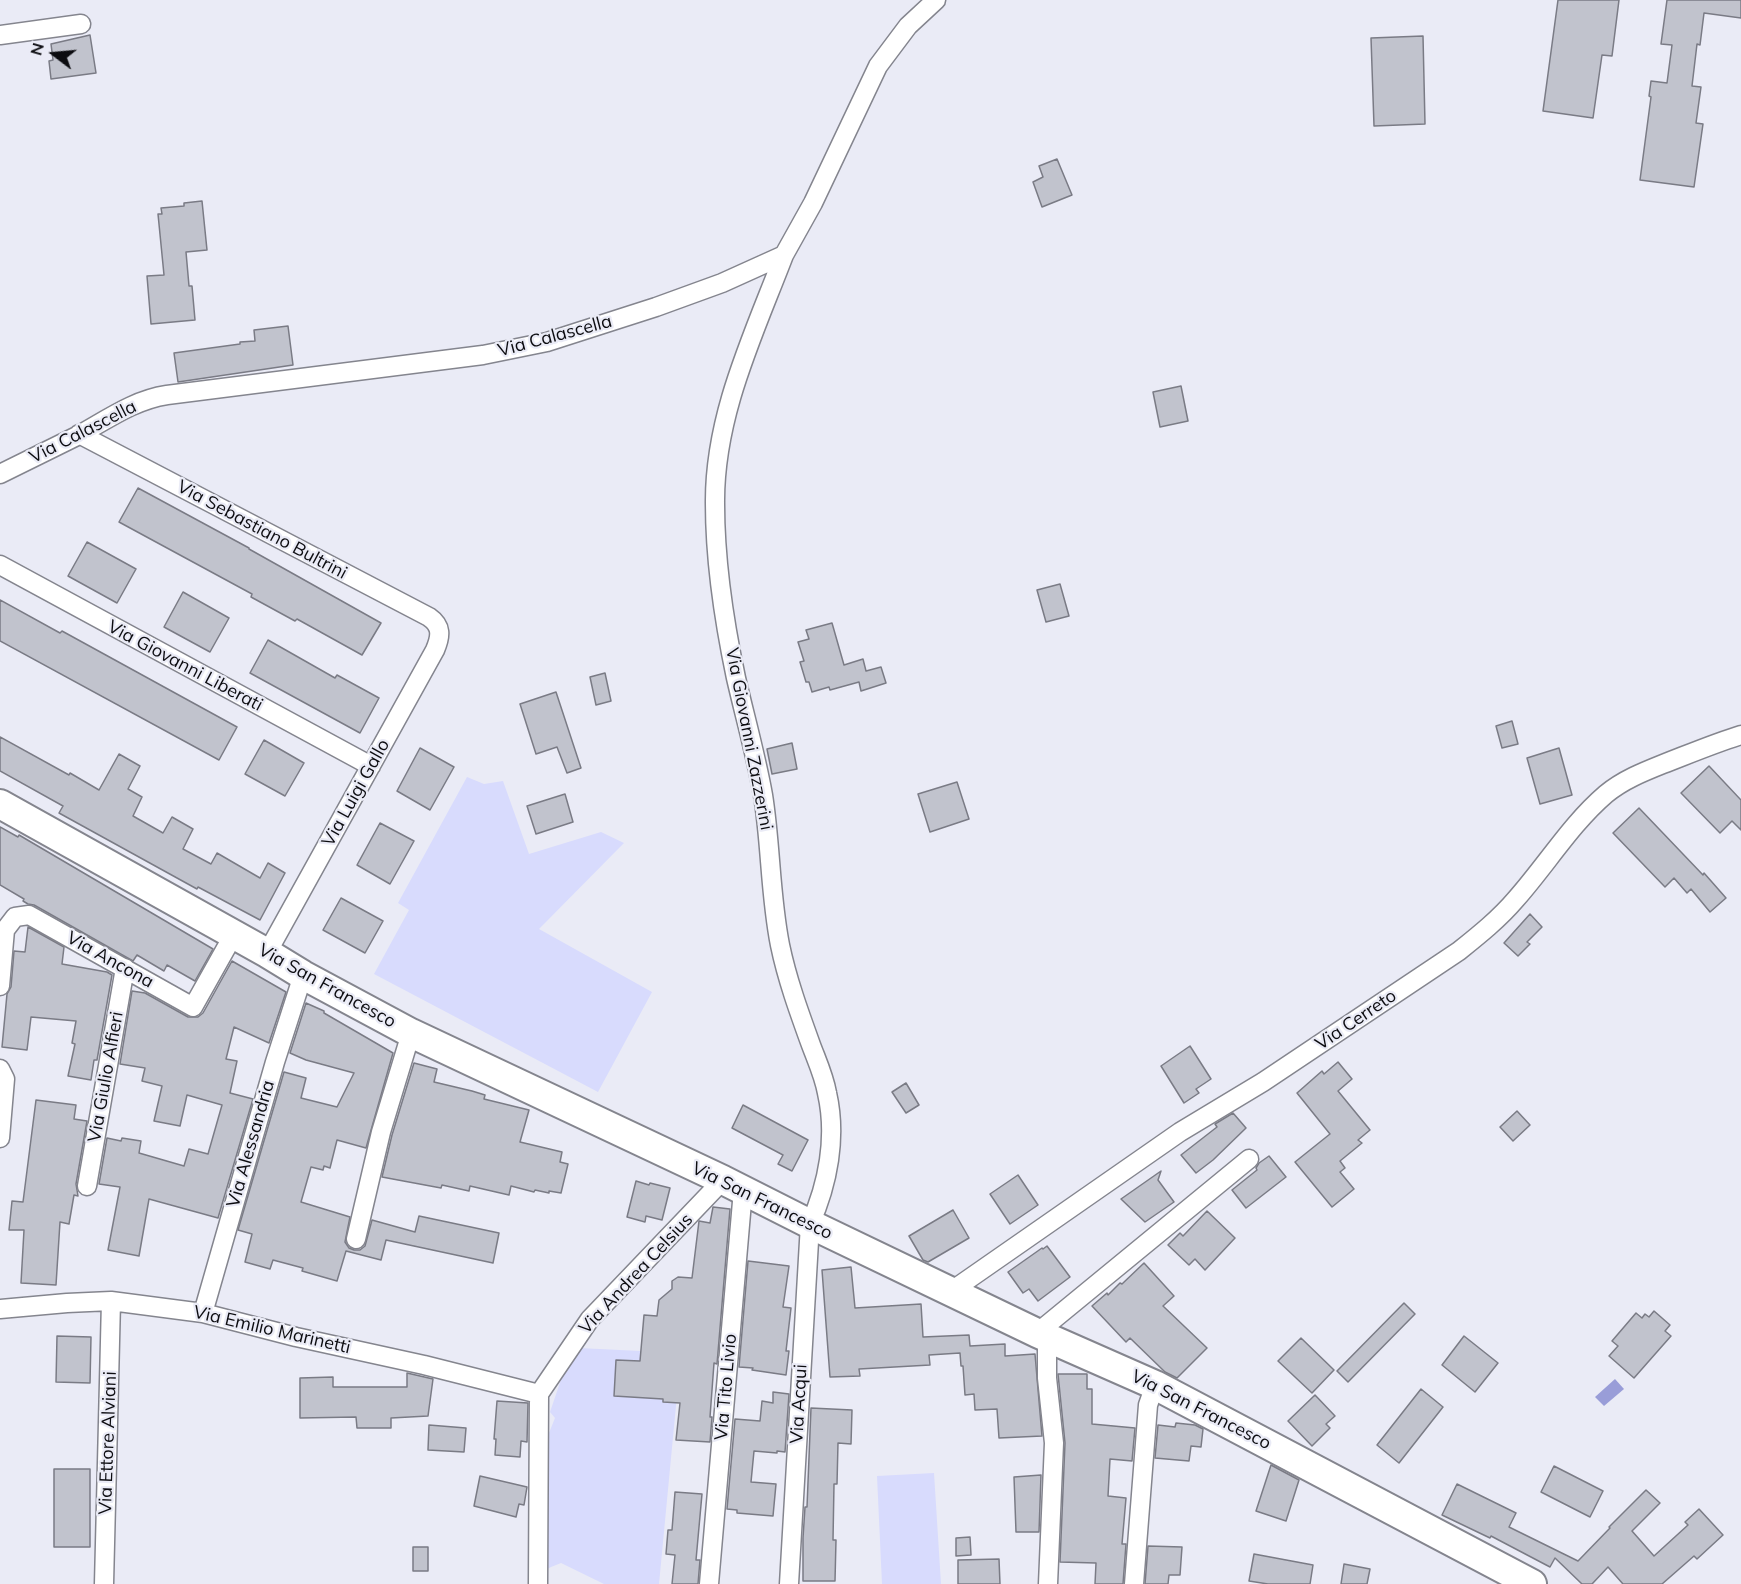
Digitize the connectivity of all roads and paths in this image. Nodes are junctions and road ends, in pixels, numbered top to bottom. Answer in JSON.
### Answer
{"nodes":[{"id":1,"x":936,"y":0,"type":"edge"},
{"id":2,"x":81,"y":24,"type":"dead end"},
{"id":3,"x":0,"y":35,"type":"edge"},
{"id":4,"x":784,"y":255,"type":"junction"},
{"id":5,"x":79,"y":435,"type":"junction"},
{"id":6,"x":0,"y":474,"type":"edge"},
{"id":7,"x":0,"y":565,"type":"edge"},
{"id":8,"x":440,"y":631,"type":"joint"},
{"id":9,"x":1741,"y":735,"type":"edge"},
{"id":10,"x":371,"y":766,"type":"junction"},
{"id":11,"x":0,"y":804,"type":"edge"},
{"id":12,"x":234,"y":934,"type":"junction"},
{"id":13,"x":267,"y":953,"type":"junction"},
{"id":14,"x":125,"y":968,"type":"junction"},
{"id":15,"x":303,"y":975,"type":"junction"},
{"id":16,"x":0,"y":986,"type":"edge"},
{"id":17,"x":411,"y":1033,"type":"junction"},
{"id":18,"x":0,"y":1069,"type":"edge"},
{"id":19,"x":0,"y":1138,"type":"edge"},
{"id":20,"x":1249,"y":1159,"type":"dead end"},
{"id":21,"x":733,"y":1185,"type":"junction"},
{"id":22,"x":87,"y":1186,"type":"dead end"},
{"id":23,"x":810,"y":1224,"type":"junction"},
{"id":24,"x":356,"y":1239,"type":"dead end"},
{"id":25,"x":950,"y":1292,"type":"junction"},
{"id":26,"x":111,"y":1301,"type":"junction"},
{"id":27,"x":0,"y":1309,"type":"edge"},
{"id":28,"x":203,"y":1313,"type":"junction"},
{"id":29,"x":1042,"y":1335,"type":"junction"},
{"id":30,"x":1155,"y":1385,"type":"junction"},
{"id":31,"x":539,"y":1394,"type":"junction"},
{"id":32,"x":104,"y":1584,"type":"edge"},
{"id":33,"x":538,"y":1584,"type":"edge"},
{"id":34,"x":709,"y":1584,"type":"edge"},
{"id":35,"x":789,"y":1584,"type":"edge"},
{"id":36,"x":1048,"y":1584,"type":"edge"},
{"id":37,"x":1134,"y":1584,"type":"edge"},
{"id":38,"x":1532,"y":1584,"type":"edge"}],
"edges":[{"from":1,"to":4,"type":"street"},
{"from":2,"to":3,"type":"street"},
{"from":4,"to":5,"type":"street","name":"Via Calascella"},
{"from":4,"to":23,"type":"street","name":"Via Giovanni Zazzerini"},
{"from":5,"to":6,"type":"street","name":"Via Calascella"},
{"from":5,"to":8,"type":"street","name":"Via Sebastiano Bultrini"},
{"from":7,"to":10,"type":"street","name":"Via Giovanni Liberati"},
{"from":8,"to":10,"type":"street","name":"Via Luigi Gallo"},
{"from":9,"to":25,"type":"street","name":"Via Cerreto"},
{"from":10,"to":13,"type":"street","name":"Via Luigi Gallo"},
{"from":11,"to":12,"type":"main road","name":"Via San Francesco"},
{"from":12,"to":13,"type":"main road","name":"Via San Francesco"},
{"from":12,"to":14,"type":"street","name":"Via Ancona"},
{"from":13,"to":15,"type":"main road","name":"Via San Francesco"},
{"from":14,"to":16,"type":"street","name":"Via Ancona"},
{"from":14,"to":22,"type":"street","name":"Via Giulio Alfieri"},
{"from":15,"to":17,"type":"main road","name":"Via San Francesco"},
{"from":15,"to":28,"type":"street","name":"Via Alessandria"},
{"from":17,"to":21,"type":"main road","name":"Via San Francesco"},
{"from":17,"to":24,"type":"street"},
{"from":18,"to":19,"type":"street"},
{"from":20,"to":29,"type":"street"},
{"from":21,"to":23,"type":"main road","name":"Via San Francesco"},
{"from":21,"to":31,"type":"street","name":"Via Andrea Celsius"},
{"from":21,"to":34,"type":"street","name":"Via Tito Livio"},
{"from":23,"to":25,"type":"main road","name":"Via San Francesco"},
{"from":23,"to":35,"type":"street","name":"Via Acqui"},
{"from":25,"to":29,"type":"main road","name":"Via San Francesco"},
{"from":26,"to":27,"type":"street","name":"Via Emilio Marinetti"},
{"from":26,"to":28,"type":"street","name":"Via Emilio Marinetti"},
{"from":26,"to":32,"type":"street","name":"Via Ettore Alviani"},
{"from":28,"to":31,"type":"street","name":"Via Emilio Marinetti"},
{"from":29,"to":30,"type":"main road","name":"Via San Francesco"},
{"from":29,"to":36,"type":"street"},
{"from":30,"to":37,"type":"street"},
{"from":30,"to":38,"type":"main road","name":"Via San Francesco"},
{"from":31,"to":33,"type":"street"}]}
